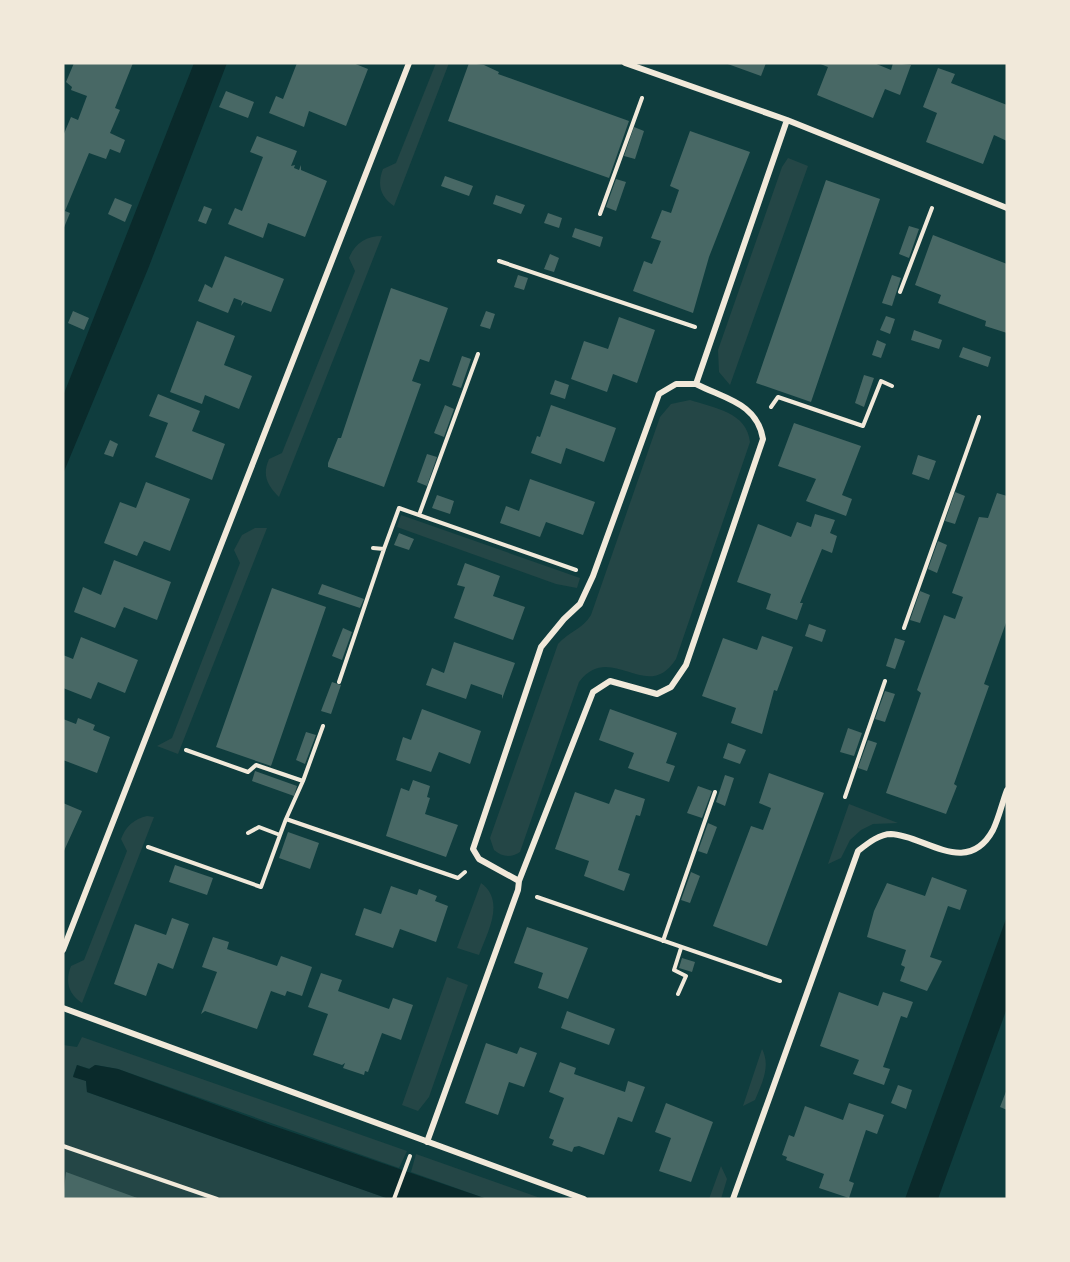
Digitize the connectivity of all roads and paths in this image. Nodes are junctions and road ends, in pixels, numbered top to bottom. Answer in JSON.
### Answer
{"nodes":[{"id":1,"x":409,"y":63,"type":"edge"},
{"id":2,"x":626,"y":63,"type":"edge"},
{"id":3,"x":642,"y":98,"type":"dead end"},
{"id":4,"x":787,"y":120,"type":"junction"},
{"id":5,"x":932,"y":208,"type":"dead end"},
{"id":6,"x":1007,"y":208,"type":"edge"},
{"id":7,"x":600,"y":214,"type":"dead end"},
{"id":8,"x":499,"y":261,"type":"dead end"},
{"id":9,"x":900,"y":292,"type":"dead end"},
{"id":10,"x":713,"y":333,"type":"junction"},
{"id":11,"x":478,"y":354,"type":"dead end"},
{"id":12,"x":696,"y":384,"type":"junction"},
{"id":13,"x":892,"y":386,"type":"dead end"},
{"id":14,"x":979,"y":417,"type":"dead end"},
{"id":15,"x":760,"y":423,"type":"junction"},
{"id":16,"x":419,"y":515,"type":"junction"},
{"id":17,"x":373,"y":548,"type":"dead end"},
{"id":18,"x":384,"y":549,"type":"junction"},
{"id":19,"x":593,"y":576,"type":"junction"},
{"id":20,"x":904,"y":628,"type":"dead end"},
{"id":21,"x":885,"y":681,"type":"dead end"},
{"id":22,"x":339,"y":682,"type":"dead end"},
{"id":23,"x":323,"y":726,"type":"dead end"},
{"id":24,"x":186,"y":750,"type":"dead end"},
{"id":25,"x":303,"y":781,"type":"junction"},
{"id":26,"x":1007,"y":790,"type":"edge"},
{"id":27,"x":715,"y":792,"type":"dead end"},
{"id":28,"x":844,"y":797,"type":"dead end"},
{"id":29,"x":286,"y":819,"type":"junction"},
{"id":30,"x":248,"y":833,"type":"dead end"},
{"id":31,"x":280,"y":835,"type":"junction"},
{"id":32,"x":148,"y":847,"type":"dead end"},
{"id":33,"x":479,"y":860,"type":"junction"},
{"id":34,"x":519,"y":881,"type":"junction"},
{"id":35,"x":518,"y":890,"type":"junction"},
{"id":36,"x":663,"y":942,"type":"junction"},
{"id":37,"x":681,"y":948,"type":"junction"},
{"id":38,"x":63,"y":950,"type":"edge"},
{"id":39,"x":780,"y":981,"type":"dead end"},
{"id":40,"x":678,"y":994,"type":"dead end"},
{"id":41,"x":63,"y":1008,"type":"edge"},
{"id":42,"x":427,"y":1142,"type":"junction"},
{"id":43,"x":63,"y":1146,"type":"edge"},
{"id":44,"x":409,"y":1157,"type":"dead end"},
{"id":45,"x":217,"y":1199,"type":"edge"},
{"id":46,"x":394,"y":1199,"type":"edge"},
{"id":47,"x":584,"y":1199,"type":"edge"},
{"id":48,"x":734,"y":1199,"type":"edge"}],
"edges":[{"from":1,"to":38,"type":"street"},
{"from":2,"to":4,"type":"street"},
{"from":3,"to":7,"type":"path"},
{"from":4,"to":6,"type":"street"},
{"from":4,"to":10,"type":"street"},
{"from":5,"to":9,"type":"path"},
{"from":8,"to":10,"type":"path"},
{"from":10,"to":12,"type":"street"},
{"from":11,"to":16,"type":"path"},
{"from":12,"to":15,"type":"street"},
{"from":12,"to":19,"type":"street"},
{"from":13,"to":15,"type":"path"},
{"from":14,"to":20,"type":"path"},
{"from":15,"to":34,"type":"street"},
{"from":16,"to":18,"type":"path"},
{"from":16,"to":19,"type":"path"},
{"from":17,"to":18,"type":"path"},
{"from":18,"to":22,"type":"path"},
{"from":19,"to":33,"type":"street"},
{"from":21,"to":28,"type":"path"},
{"from":23,"to":25,"type":"path"},
{"from":24,"to":25,"type":"path"},
{"from":25,"to":29,"type":"path"},
{"from":26,"to":48,"type":"street"},
{"from":27,"to":36,"type":"path"},
{"from":29,"to":31,"type":"path"},
{"from":29,"to":33,"type":"path"},
{"from":30,"to":31,"type":"path"},
{"from":31,"to":32,"type":"path"},
{"from":33,"to":34,"type":"street"},
{"from":34,"to":35,"type":"street"},
{"from":35,"to":36,"type":"path"},
{"from":35,"to":42,"type":"street"},
{"from":36,"to":37,"type":"path"},
{"from":37,"to":39,"type":"path"},
{"from":37,"to":40,"type":"path"},
{"from":41,"to":42,"type":"street"},
{"from":42,"to":47,"type":"street"},
{"from":43,"to":45,"type":"path"},
{"from":44,"to":46,"type":"path"}]}
